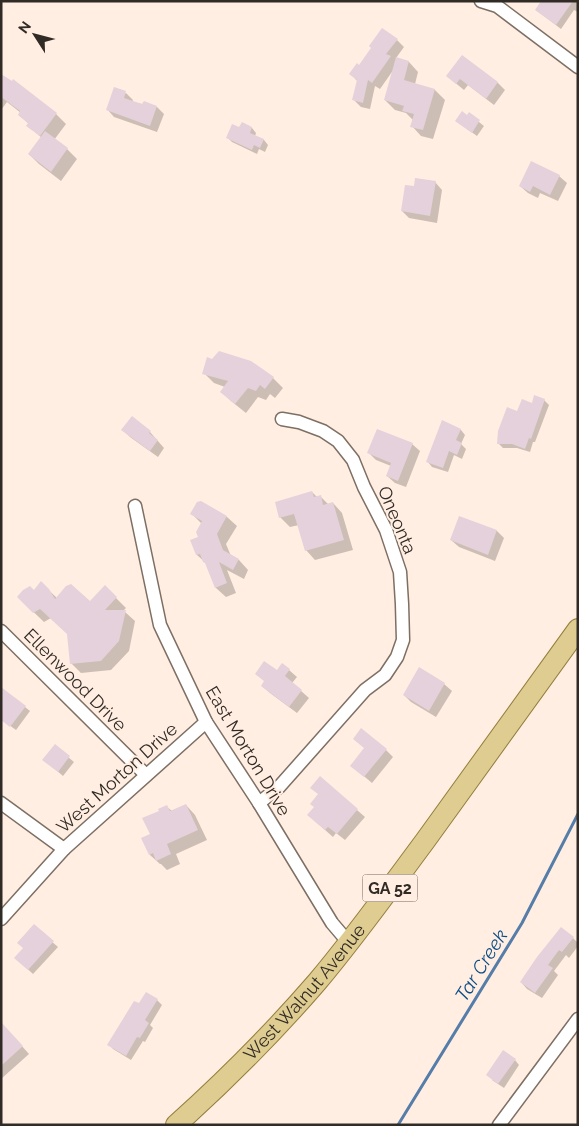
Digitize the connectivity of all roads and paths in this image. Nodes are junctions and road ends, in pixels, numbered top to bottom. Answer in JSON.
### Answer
{"nodes":[{"id":1,"x":482,"y":1,"type":"edge"},
{"id":2,"x":578,"y":67,"type":"edge"},
{"id":3,"x":282,"y":419,"type":"dead end"},
{"id":4,"x":135,"y":506,"type":"dead end"},
{"id":5,"x":578,"y":629,"type":"edge"},
{"id":6,"x":1,"y":631,"type":"edge"},
{"id":7,"x":206,"y":722,"type":"junction"},
{"id":8,"x":146,"y":775,"type":"junction"},
{"id":9,"x":1,"y":803,"type":"edge"},
{"id":10,"x":259,"y":803,"type":"junction"},
{"id":11,"x":64,"y":849,"type":"junction"},
{"id":12,"x":1,"y":919,"type":"edge"},
{"id":13,"x":349,"y":943,"type":"junction"},
{"id":14,"x":578,"y":1019,"type":"edge"},
{"id":15,"x":176,"y":1125,"type":"edge"},
{"id":16,"x":499,"y":1125,"type":"edge"}],
"edges":[{"from":1,"to":2,"type":"street"},
{"from":3,"to":10,"type":"street","name":"Oneonta"},
{"from":4,"to":7,"type":"street","name":"East Morton Drive"},
{"from":5,"to":13,"type":"main road","name":"West Walnut Avenue","number":"GA 52"},
{"from":6,"to":8,"type":"street","name":"Ellenwood Drive"},
{"from":7,"to":8,"type":"street","name":"West Morton Drive"},
{"from":7,"to":10,"type":"street","name":"East Morton Drive"},
{"from":8,"to":11,"type":"street","name":"West Morton Drive"},
{"from":9,"to":11,"type":"street","name":"West Morton Drive"},
{"from":10,"to":13,"type":"street","name":"East Morton Drive"},
{"from":11,"to":12,"type":"street"},
{"from":13,"to":15,"type":"main road","name":"West Walnut Avenue","number":"GA 52"},
{"from":14,"to":16,"type":"street"}]}
